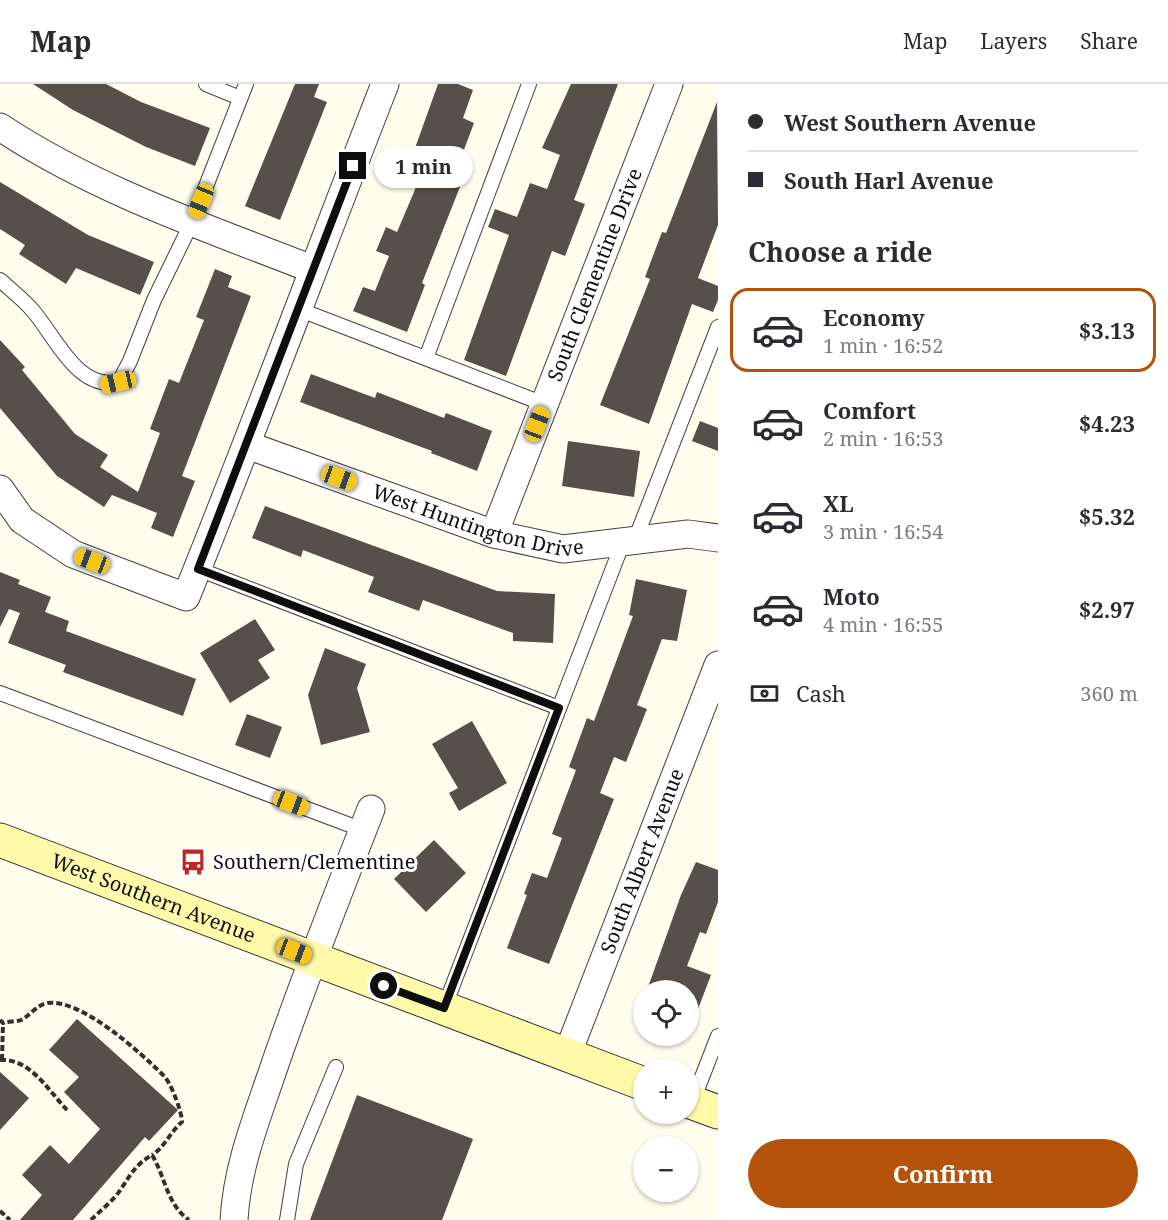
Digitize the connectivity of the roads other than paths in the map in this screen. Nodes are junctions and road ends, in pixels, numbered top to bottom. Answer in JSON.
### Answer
{"nodes":[{"id":1,"x":206,"y":84,"type":"edge"},
{"id":2,"x":246,"y":84,"type":"edge"},
{"id":3,"x":385,"y":84,"type":"edge"},
{"id":4,"x":529,"y":84,"type":"edge"},
{"id":5,"x":669,"y":84,"type":"edge"},
{"id":6,"x":240,"y":98,"type":"junction"},
{"id":7,"x":0,"y":127,"type":"edge"},
{"id":8,"x":192,"y":222,"type":"junction"},
{"id":9,"x":312,"y":269,"type":"junction"},
{"id":10,"x":0,"y":280,"type":"edge"},
{"id":11,"x":298,"y":309,"type":"junction"},
{"id":12,"x":718,"y":327,"type":"edge"},
{"id":13,"x":426,"y":358,"type":"junction"},
{"id":14,"x":704,"y":363,"type":"junction"},
{"id":15,"x":718,"y":369,"type":"edge"},
{"id":16,"x":544,"y":404,"type":"junction"},
{"id":17,"x":247,"y":445,"type":"junction"},
{"id":18,"x":1,"y":493,"type":"edge"},
{"id":19,"x":494,"y":534,"type":"junction"},
{"id":20,"x":718,"y":538,"type":"edge"},
{"id":21,"x":629,"y":541,"type":"junction"},
{"id":22,"x":198,"y":569,"type":"junction"},
{"id":23,"x":717,"y":669,"type":"edge"},
{"id":24,"x":0,"y":693,"type":"edge"},
{"id":25,"x":559,"y":708,"type":"junction"},
{"id":26,"x":367,"y":820,"type":"joint"},
{"id":27,"x":0,"y":840,"type":"edge"},
{"id":28,"x":313,"y":959,"type":"junction"},
{"id":29,"x":444,"y":1008,"type":"junction"},
{"id":30,"x":718,"y":1036,"type":"edge"},
{"id":31,"x":567,"y":1055,"type":"junction"},
{"id":32,"x":336,"y":1067,"type":"dead end"},
{"id":33,"x":633,"y":1080,"type":"edge"},
{"id":34,"x":699,"y":1105,"type":"edge"},
{"id":35,"x":234,"y":1220,"type":"edge"},
{"id":36,"x":287,"y":1220,"type":"edge"}],
"edges":[{"from":1,"to":6,"type":"lane"},
{"from":2,"to":6,"type":"lane"},
{"from":3,"to":9,"type":"street"},
{"from":4,"to":13,"type":"lane"},
{"from":5,"to":16,"type":"street","name":"South Clementine Drive"},
{"from":6,"to":8,"type":"lane"},
{"from":7,"to":8,"type":"street"},
{"from":8,"to":9,"type":"street"},
{"from":8,"to":10,"type":"lane"},
{"from":9,"to":11,"type":"street"},
{"from":11,"to":13,"type":"lane"},
{"from":11,"to":17,"type":"street"},
{"from":12,"to":14,"type":"lane"},
{"from":13,"to":16,"type":"lane"},
{"from":14,"to":15,"type":"lane"},
{"from":14,"to":21,"type":"lane"},
{"from":16,"to":19,"type":"street","name":"South Clementine Drive"},
{"from":17,"to":19,"type":"street","name":"West Huntington Drive"},
{"from":17,"to":22,"type":"street"},
{"from":18,"to":22,"type":"street"},
{"from":19,"to":21,"type":"street","name":"West Huntington Drive"},
{"from":20,"to":21,"type":"street","name":"West Huntington Drive"},
{"from":21,"to":25,"type":"lane"},
{"from":22,"to":25,"type":"lane"},
{"from":23,"to":31,"type":"street","name":"South Albert Avenue"},
{"from":24,"to":26,"type":"lane"},
{"from":25,"to":29,"type":"lane"},
{"from":26,"to":28,"type":"street"},
{"from":27,"to":28,"type":"main road","name":"West Southern Avenue"},
{"from":28,"to":29,"type":"main road","name":"West Southern Avenue"},
{"from":28,"to":35,"type":"street"},
{"from":29,"to":31,"type":"main road","name":"West Southern Avenue"},
{"from":30,"to":34,"type":"lane"},
{"from":31,"to":33,"type":"main road","name":"West Southern Avenue"},
{"from":32,"to":36,"type":"lane"}]}
